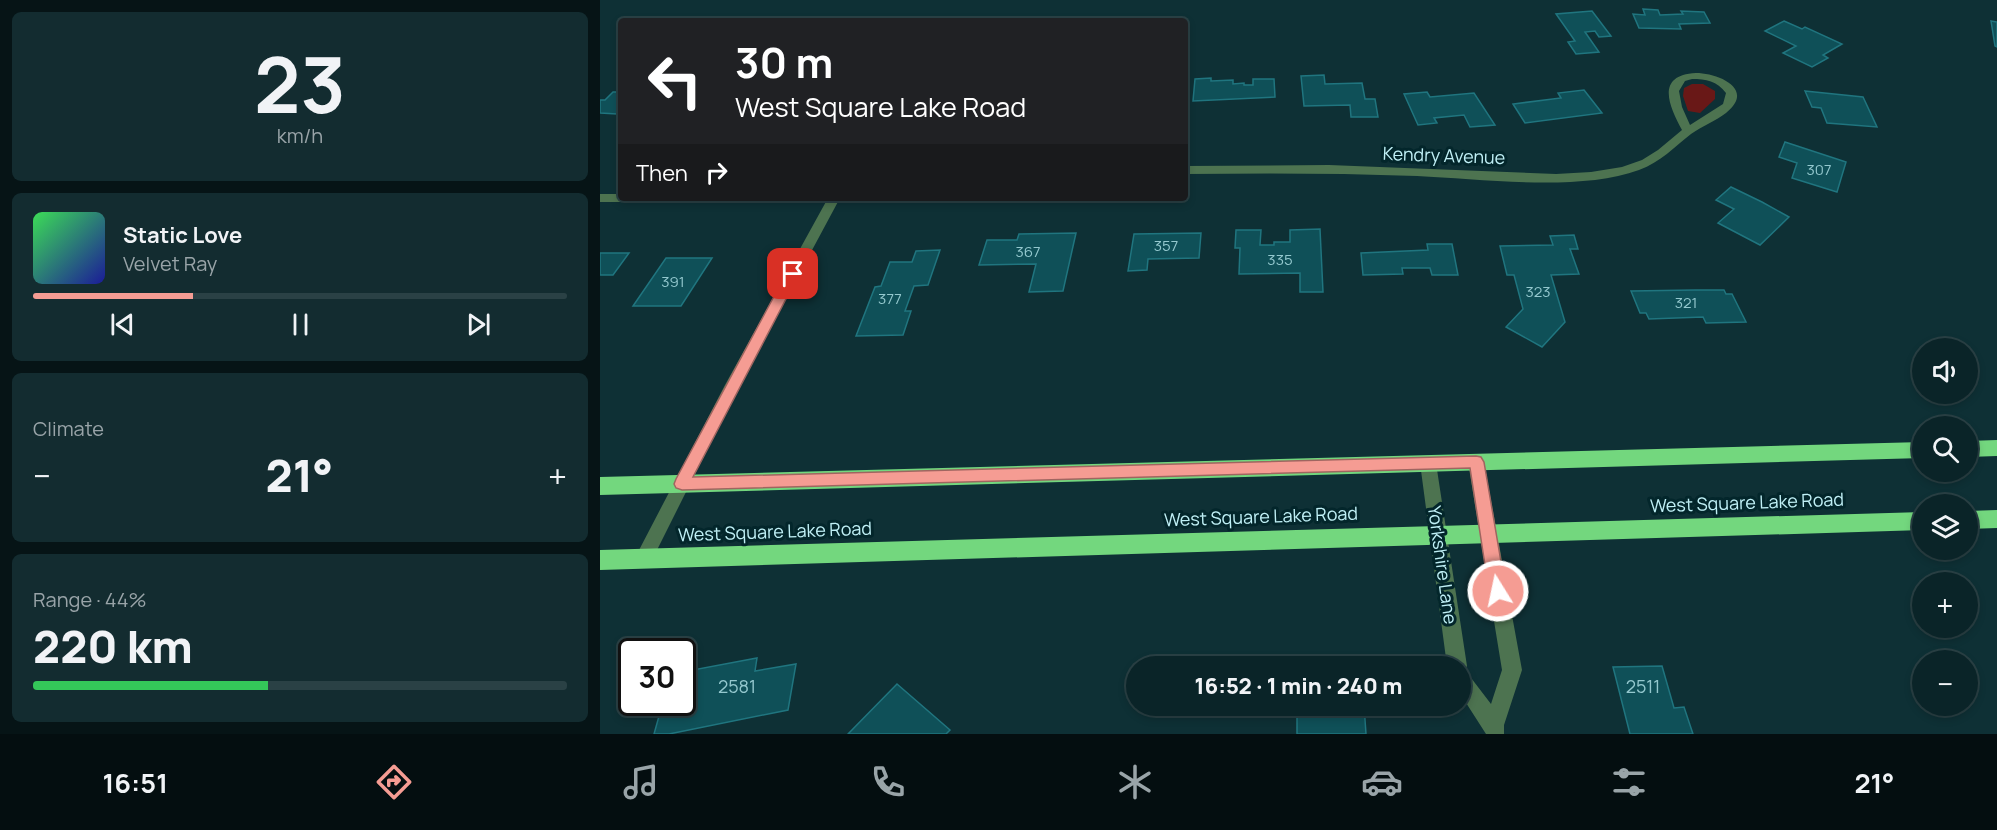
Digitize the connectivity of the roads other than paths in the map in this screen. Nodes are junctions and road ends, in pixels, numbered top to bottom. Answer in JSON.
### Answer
{"nodes":[{"id":1,"x":1688,"y":131,"type":"junction"},
{"id":2,"x":1188,"y":170,"type":"edge"},
{"id":3,"x":600,"y":198,"type":"edge"},
{"id":4,"x":618,"y":198,"type":"edge"},
{"id":5,"x":832,"y":201,"type":"edge"},
{"id":6,"x":1997,"y":448,"type":"edge"},
{"id":7,"x":1978,"y":449,"type":"edge"},
{"id":8,"x":1912,"y":450,"type":"edge"},
{"id":9,"x":1476,"y":462,"type":"junction"},
{"id":10,"x":1428,"y":463,"type":"junction"},
{"id":11,"x":682,"y":484,"type":"junction"},
{"id":12,"x":600,"y":486,"type":"edge"},
{"id":13,"x":1997,"y":519,"type":"edge"},
{"id":14,"x":1978,"y":520,"type":"edge"},
{"id":15,"x":1912,"y":521,"type":"edge"},
{"id":16,"x":1488,"y":533,"type":"junction"},
{"id":17,"x":1437,"y":534,"type":"junction"},
{"id":18,"x":644,"y":558,"type":"junction"},
{"id":19,"x":600,"y":560,"type":"edge"},
{"id":20,"x":1455,"y":656,"type":"edge"},
{"id":21,"x":1471,"y":693,"type":"edge"},
{"id":22,"x":1495,"y":729,"type":"edge"}],
"edges":[{"from":1,"to":1,"type":"street","name":"Kendry Avenue"},
{"from":1,"to":2,"type":"street","name":"Kendry Avenue"},
{"from":3,"to":4,"type":"street"},
{"from":5,"to":11,"type":"street"},
{"from":6,"to":7,"type":"highway"},
{"from":8,"to":9,"type":"highway"},
{"from":9,"to":10,"type":"highway"},
{"from":9,"to":16,"type":"street"},
{"from":10,"to":11,"type":"highway"},
{"from":10,"to":17,"type":"street","name":"Yorkshire Lane"},
{"from":11,"to":12,"type":"highway"},
{"from":11,"to":18,"type":"street"},
{"from":13,"to":14,"type":"highway"},
{"from":15,"to":16,"type":"highway","name":"West Square Lake Road"},
{"from":16,"to":17,"type":"highway","name":"West Square Lake Road"},
{"from":16,"to":22,"type":"street"},
{"from":17,"to":18,"type":"highway","name":"West Square Lake Road"},
{"from":17,"to":20,"type":"street","name":"Yorkshire Lane"},
{"from":18,"to":19,"type":"highway","name":"West Square Lake Road"},
{"from":21,"to":22,"type":"street"}]}
